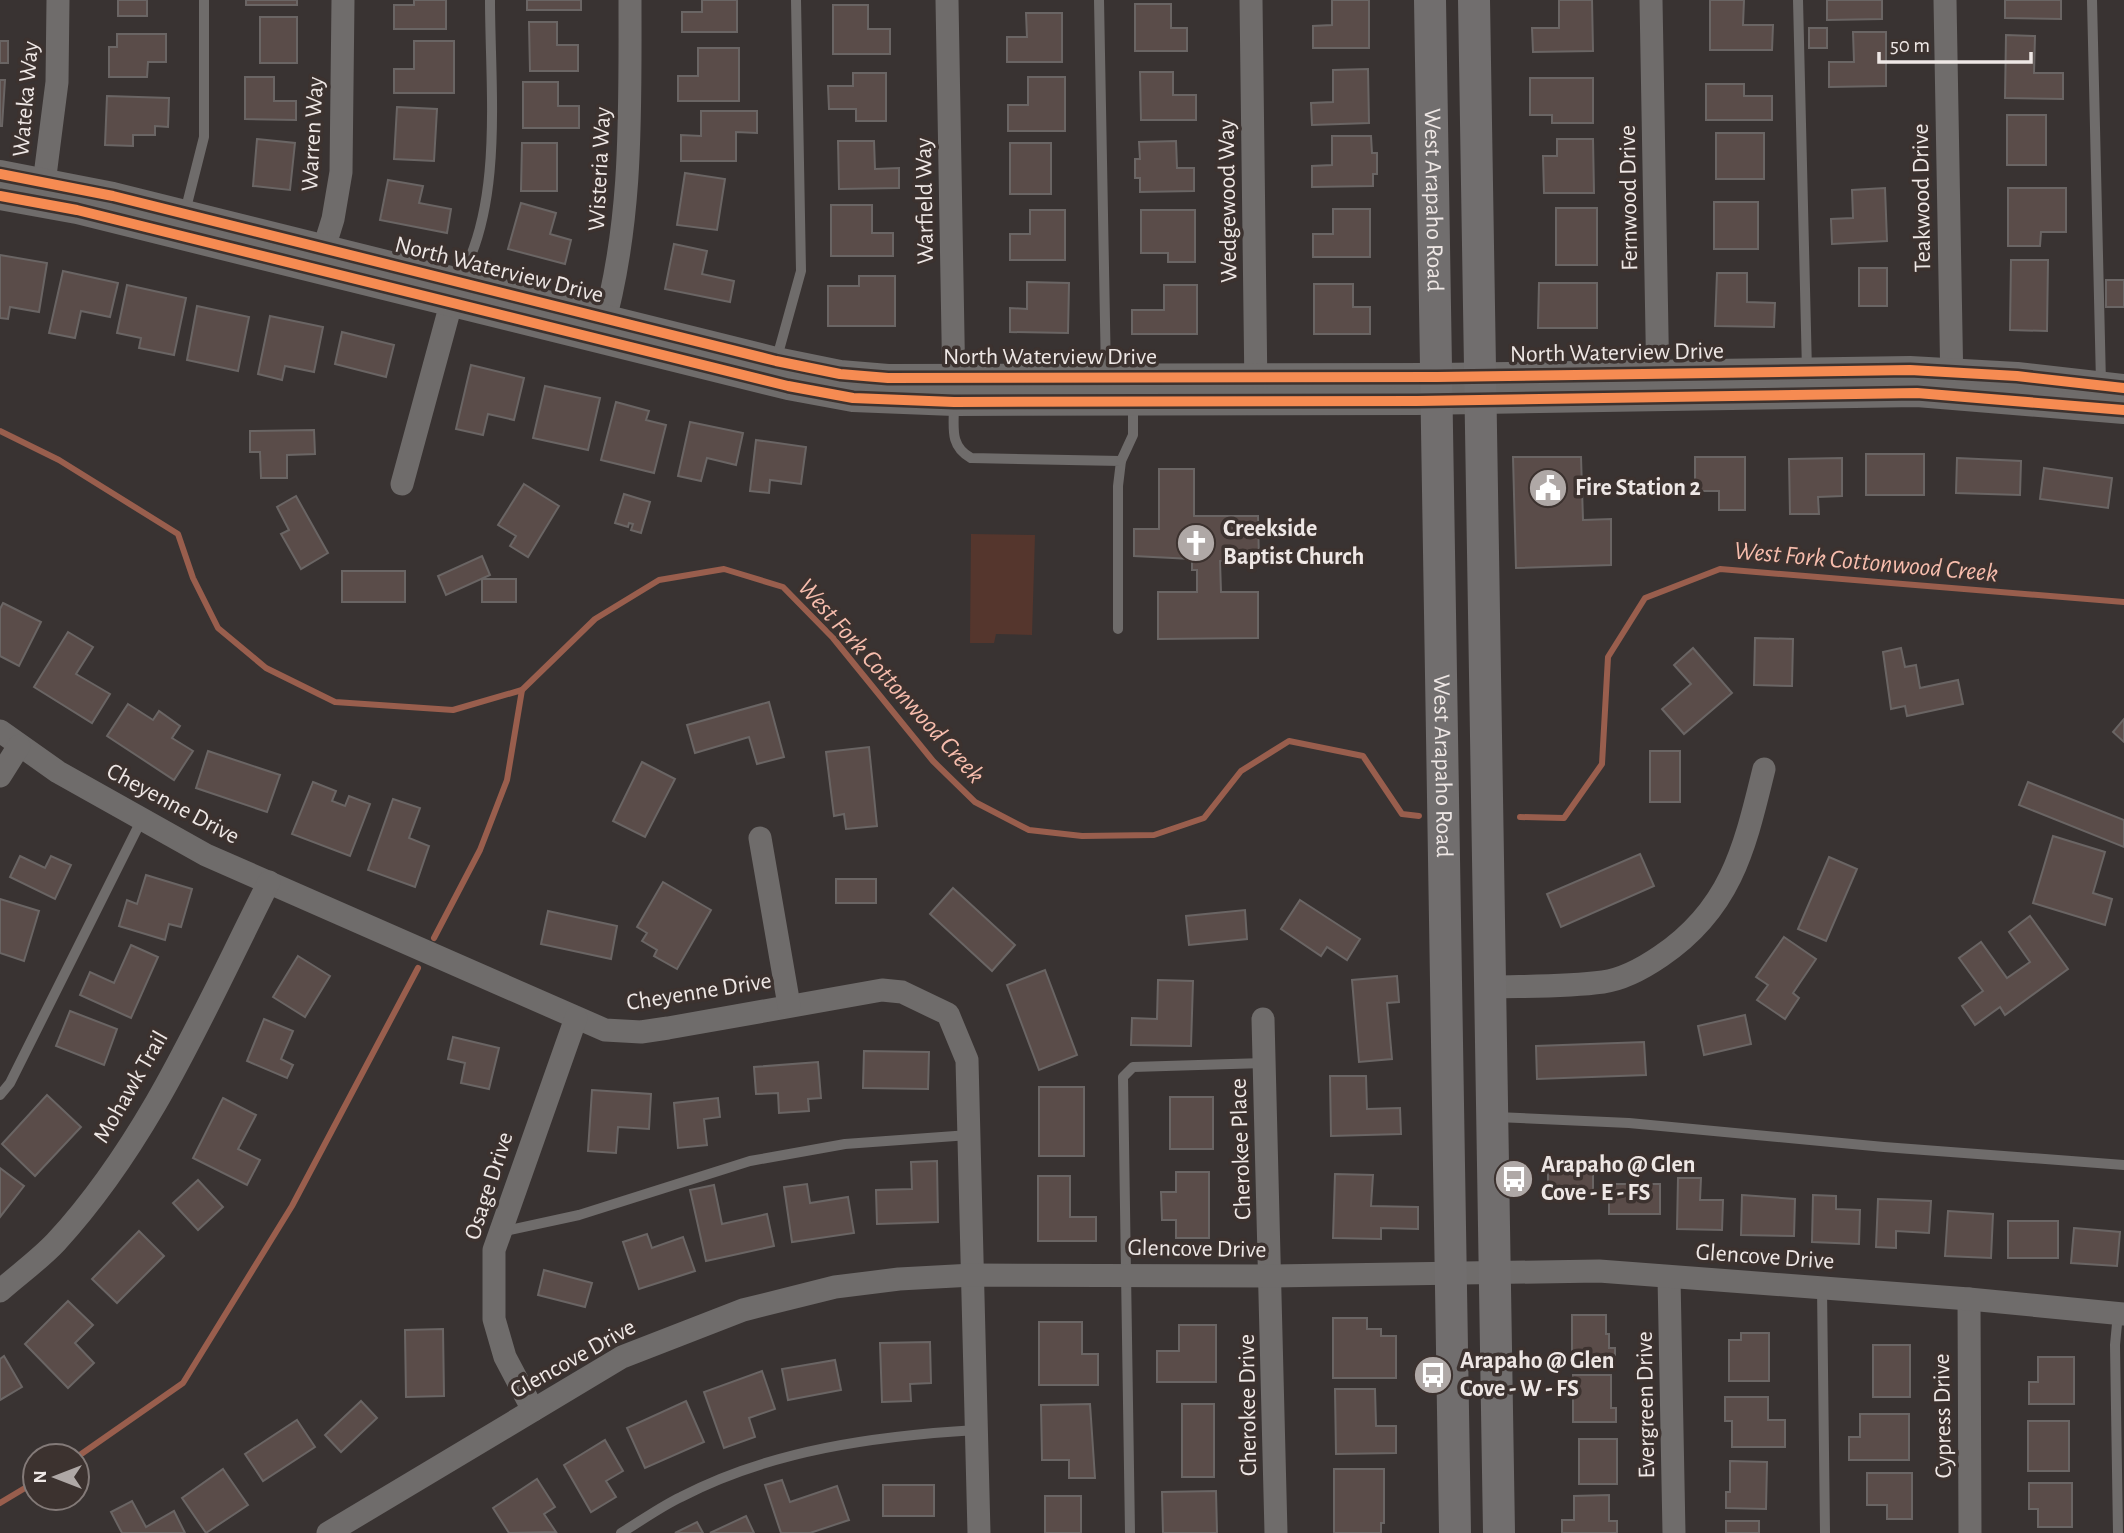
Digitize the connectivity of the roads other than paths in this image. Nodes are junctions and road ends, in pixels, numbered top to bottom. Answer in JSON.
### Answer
{"nodes":[{"id":1,"x":58,"y":0,"type":"edge"},
{"id":2,"x":204,"y":0,"type":"edge"},
{"id":3,"x":343,"y":0,"type":"edge"},
{"id":4,"x":490,"y":0,"type":"edge"},
{"id":5,"x":630,"y":0,"type":"edge"},
{"id":6,"x":796,"y":0,"type":"edge"},
{"id":7,"x":947,"y":0,"type":"edge"},
{"id":8,"x":1099,"y":0,"type":"edge"},
{"id":9,"x":1251,"y":0,"type":"edge"},
{"id":10,"x":1430,"y":0,"type":"edge"},
{"id":11,"x":1474,"y":0,"type":"edge"},
{"id":12,"x":1651,"y":0,"type":"edge"},
{"id":13,"x":1798,"y":0,"type":"edge"},
{"id":14,"x":1945,"y":0,"type":"edge"},
{"id":15,"x":2092,"y":0,"type":"edge"},
{"id":16,"x":0,"y":174,"type":"edge"},
{"id":17,"x":43,"y":191,"type":"junction"},
{"id":18,"x":0,"y":197,"type":"edge"},
{"id":19,"x":185,"y":213,"type":"junction"},
{"id":20,"x":321,"y":258,"type":"junction"},
{"id":21,"x":453,"y":292,"type":"junction"},
{"id":22,"x":603,"y":329,"type":"junction"},
{"id":23,"x":776,"y":361,"type":"junction"},
{"id":24,"x":1807,"y":371,"type":"junction"},
{"id":25,"x":1106,"y":378,"type":"junction"},
{"id":26,"x":1952,"y":383,"type":"junction"},
{"id":27,"x":1658,"y":385,"type":"junction"},
{"id":28,"x":2112,"y":387,"type":"edge"},
{"id":29,"x":1481,"y":388,"type":"junction"},
{"id":30,"x":1256,"y":389,"type":"junction"},
{"id":31,"x":1437,"y":389,"type":"junction"},
{"id":32,"x":954,"y":390,"type":"junction"},
{"id":33,"x":1133,"y":401,"type":"junction"},
{"id":34,"x":2124,"y":410,"type":"edge"},
{"id":35,"x":1121,"y":461,"type":"junction"},
{"id":36,"x":402,"y":484,"type":"dead end"},
{"id":37,"x":1118,"y":629,"type":"dead end"},
{"id":38,"x":0,"y":731,"type":"edge"},
{"id":39,"x":19,"y":746,"type":"junction"},
{"id":40,"x":1764,"y":769,"type":"dead end"},
{"id":41,"x":0,"y":776,"type":"edge"},
{"id":42,"x":142,"y":819,"type":"junction"},
{"id":43,"x":1444,"y":830,"type":"junction"},
{"id":44,"x":760,"y":838,"type":"dead end"},
{"id":45,"x":269,"y":882,"type":"junction"},
{"id":46,"x":1491,"y":987,"type":"junction"},
{"id":47,"x":789,"y":1005,"type":"junction"},
{"id":48,"x":576,"y":1018,"type":"junction"},
{"id":49,"x":1263,"y":1019,"type":"dead end"},
{"id":50,"x":1264,"y":1063,"type":"junction"},
{"id":51,"x":0,"y":1095,"type":"edge"},
{"id":52,"x":1493,"y":1117,"type":"junction"},
{"id":53,"x":969,"y":1135,"type":"junction"},
{"id":54,"x":2124,"y":1165,"type":"edge"},
{"id":55,"x":498,"y":1233,"type":"junction"},
{"id":56,"x":1496,"y":1273,"type":"junction"},
{"id":57,"x":973,"y":1275,"type":"junction"},
{"id":58,"x":1126,"y":1275,"type":"junction"},
{"id":59,"x":1452,"y":1275,"type":"junction"},
{"id":60,"x":1272,"y":1276,"type":"junction"},
{"id":61,"x":1670,"y":1277,"type":"junction"},
{"id":62,"x":1822,"y":1288,"type":"junction"},
{"id":63,"x":0,"y":1291,"type":"edge"},
{"id":64,"x":1969,"y":1298,"type":"junction"},
{"id":65,"x":2121,"y":1314,"type":"edge"},
{"id":66,"x":533,"y":1410,"type":"junction"},
{"id":67,"x":976,"y":1430,"type":"junction"},
{"id":68,"x":328,"y":1533,"type":"edge"},
{"id":69,"x":621,"y":1533,"type":"edge"},
{"id":70,"x":979,"y":1533,"type":"edge"},
{"id":71,"x":1130,"y":1533,"type":"edge"},
{"id":72,"x":1276,"y":1533,"type":"edge"},
{"id":73,"x":1455,"y":1533,"type":"edge"},
{"id":74,"x":1499,"y":1533,"type":"edge"},
{"id":75,"x":1674,"y":1533,"type":"edge"},
{"id":76,"x":1825,"y":1533,"type":"edge"},
{"id":77,"x":1970,"y":1533,"type":"edge"},
{"id":78,"x":2118,"y":1533,"type":"edge"}],
"edges":[{"from":1,"to":17,"type":"street","name":"Wateka Way"},
{"from":2,"to":19,"type":"lane"},
{"from":3,"to":20,"type":"street","name":"Warren Way"},
{"from":4,"to":21,"type":"lane"},
{"from":5,"to":22,"type":"street","name":"Wisteria Way"},
{"from":6,"to":23,"type":"lane"},
{"from":7,"to":32,"type":"street","name":"Warfield Way"},
{"from":8,"to":25,"type":"lane"},
{"from":9,"to":30,"type":"street","name":"Wedgewood Way"},
{"from":10,"to":31,"type":"main road","name":"West Arapaho Road"},
{"from":11,"to":29,"type":"main road","name":"West Arapaho Road"},
{"from":12,"to":27,"type":"street","name":"Fernwood Drive"},
{"from":13,"to":24,"type":"lane"},
{"from":14,"to":26,"type":"street","name":"Teakwood Drive"},
{"from":15,"to":28,"type":"lane"},
{"from":16,"to":17,"type":"street","name":"North Waterview Drive"},
{"from":17,"to":18,"type":"street","name":"North Waterview Drive"},
{"from":17,"to":19,"type":"street","name":"North Waterview Drive"},
{"from":17,"to":20,"type":"street","name":"North Waterview Drive"},
{"from":19,"to":20,"type":"street","name":"North Waterview Drive"},
{"from":20,"to":21,"type":"street","name":"North Waterview Drive"},
{"from":21,"to":22,"type":"street","name":"North Waterview Drive"},
{"from":21,"to":36,"type":"street"},
{"from":22,"to":23,"type":"street","name":"North Waterview Drive"},
{"from":22,"to":32,"type":"street","name":"North Waterview Drive"},
{"from":23,"to":32,"type":"street","name":"North Waterview Drive"},
{"from":24,"to":26,"type":"street","name":"North Waterview Drive"},
{"from":24,"to":27,"type":"street","name":"North Waterview Drive"},
{"from":25,"to":30,"type":"street","name":"North Waterview Drive"},
{"from":25,"to":32,"type":"street","name":"North Waterview Drive"},
{"from":26,"to":27,"type":"street","name":"North Waterview Drive"},
{"from":26,"to":28,"type":"street","name":"North Waterview Drive"},
{"from":26,"to":34,"type":"street","name":"North Waterview Drive"},
{"from":27,"to":29,"type":"street","name":"North Waterview Drive"},
{"from":29,"to":31,"type":"street","name":"North Waterview Drive"},
{"from":29,"to":46,"type":"main road","name":"West Arapaho Road"},
{"from":30,"to":31,"type":"street","name":"North Waterview Drive"},
{"from":30,"to":33,"type":"street","name":"North Waterview Drive"},
{"from":31,"to":43,"type":"main road","name":"West Arapaho Road"},
{"from":32,"to":33,"type":"street","name":"North Waterview Drive"},
{"from":32,"to":35,"type":"lane"},
{"from":33,"to":35,"type":"lane"},
{"from":35,"to":37,"type":"lane"},
{"from":38,"to":39,"type":"street","name":"Cheyenne Drive"},
{"from":39,"to":41,"type":"street"},
{"from":39,"to":42,"type":"street","name":"Cheyenne Drive"},
{"from":40,"to":46,"type":"street"},
{"from":42,"to":45,"type":"street","name":"Cheyenne Drive"},
{"from":42,"to":51,"type":"lane"},
{"from":43,"to":46,"type":"main road"},
{"from":43,"to":59,"type":"main road","name":"West Arapaho Road"},
{"from":44,"to":47,"type":"street"},
{"from":45,"to":48,"type":"street","name":"Cheyenne Drive"},
{"from":45,"to":63,"type":"street","name":"Mohawk Trail"},
{"from":46,"to":52,"type":"main road","name":"West Arapaho Road"},
{"from":47,"to":48,"type":"street","name":"Cheyenne Drive"},
{"from":47,"to":53,"type":"street","name":"Cheyenne Drive"},
{"from":48,"to":55,"type":"street","name":"Osage Drive"},
{"from":49,"to":50,"type":"street","name":"Cherokee Place"},
{"from":50,"to":58,"type":"lane"},
{"from":50,"to":60,"type":"street","name":"Cherokee Place"},
{"from":52,"to":54,"type":"lane"},
{"from":52,"to":56,"type":"main road","name":"West Arapaho Road"},
{"from":53,"to":55,"type":"lane"},
{"from":53,"to":57,"type":"street","name":"Cheyenne Drive"},
{"from":55,"to":66,"type":"street","name":"Osage Drive"},
{"from":56,"to":59,"type":"street","name":"Glencove Drive"},
{"from":56,"to":61,"type":"street","name":"Glencove Drive"},
{"from":56,"to":74,"type":"main road","name":"West Arapaho Road"},
{"from":57,"to":58,"type":"street","name":"Glencove Drive"},
{"from":57,"to":66,"type":"street","name":"Glencove Drive"},
{"from":57,"to":67,"type":"street","name":"Cheyenne Drive"},
{"from":58,"to":60,"type":"street","name":"Glencove Drive"},
{"from":58,"to":71,"type":"lane"},
{"from":59,"to":60,"type":"street","name":"Glencove Drive"},
{"from":59,"to":73,"type":"main road","name":"West Arapaho Road"},
{"from":60,"to":72,"type":"street","name":"Cherokee Drive"},
{"from":61,"to":62,"type":"street","name":"Glencove Drive"},
{"from":61,"to":75,"type":"street","name":"Evergreen Drive"},
{"from":62,"to":64,"type":"street","name":"Glencove Drive"},
{"from":62,"to":76,"type":"lane"},
{"from":64,"to":65,"type":"street","name":"Glencove Drive"},
{"from":64,"to":77,"type":"street","name":"Cypress Drive"},
{"from":65,"to":78,"type":"lane"},
{"from":66,"to":68,"type":"street","name":"Glencove Drive"},
{"from":67,"to":69,"type":"lane"},
{"from":67,"to":70,"type":"street","name":"Cheyenne Drive"}]}
